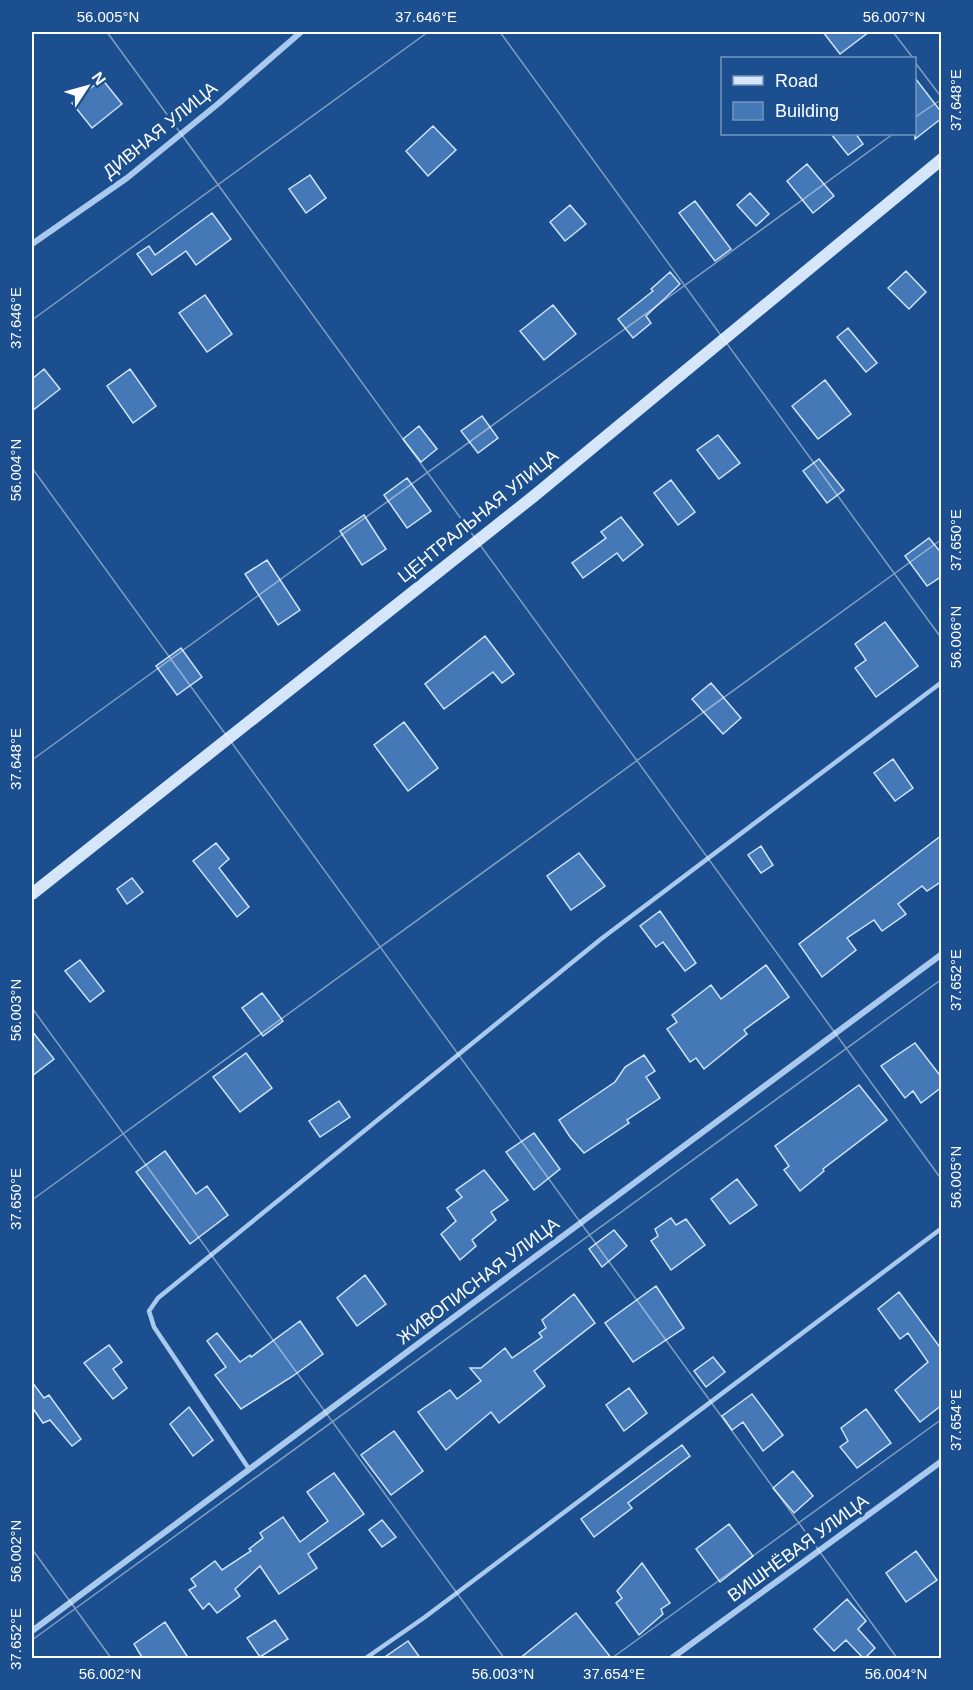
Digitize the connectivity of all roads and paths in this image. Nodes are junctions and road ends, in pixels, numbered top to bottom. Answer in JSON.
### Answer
{"nodes":[{"id":1,"x":301,"y":32,"type":"edge"},
{"id":2,"x":942,"y":159,"type":"edge"},
{"id":3,"x":32,"y":244,"type":"edge"},
{"id":4,"x":942,"y":682,"type":"edge"},
{"id":5,"x":32,"y":894,"type":"edge"},
{"id":6,"x":942,"y":954,"type":"edge"},
{"id":7,"x":942,"y":1228,"type":"edge"},
{"id":8,"x":942,"y":1461,"type":"edge"},
{"id":9,"x":249,"y":1469,"type":"junction"},
{"id":10,"x":32,"y":1631,"type":"edge"},
{"id":11,"x":366,"y":1659,"type":"edge"},
{"id":12,"x":672,"y":1659,"type":"edge"}],
"edges":[{"from":1,"to":3,"type":"street","name":"ДИВНАЯ УЛИЦА"},
{"from":2,"to":5,"type":"street","name":"ЦЕНТРАЛЬНАЯ УЛИЦА"},
{"from":4,"to":9,"type":"lane"},
{"from":6,"to":9,"type":"street","name":"ЖИВОПИСНАЯ УЛИЦА"},
{"from":7,"to":11,"type":"lane"},
{"from":8,"to":12,"type":"street","name":"ВИШНЁВАЯ УЛИЦА"},
{"from":9,"to":10,"type":"street","name":"ЖИВОПИСНАЯ УЛИЦА"}]}
